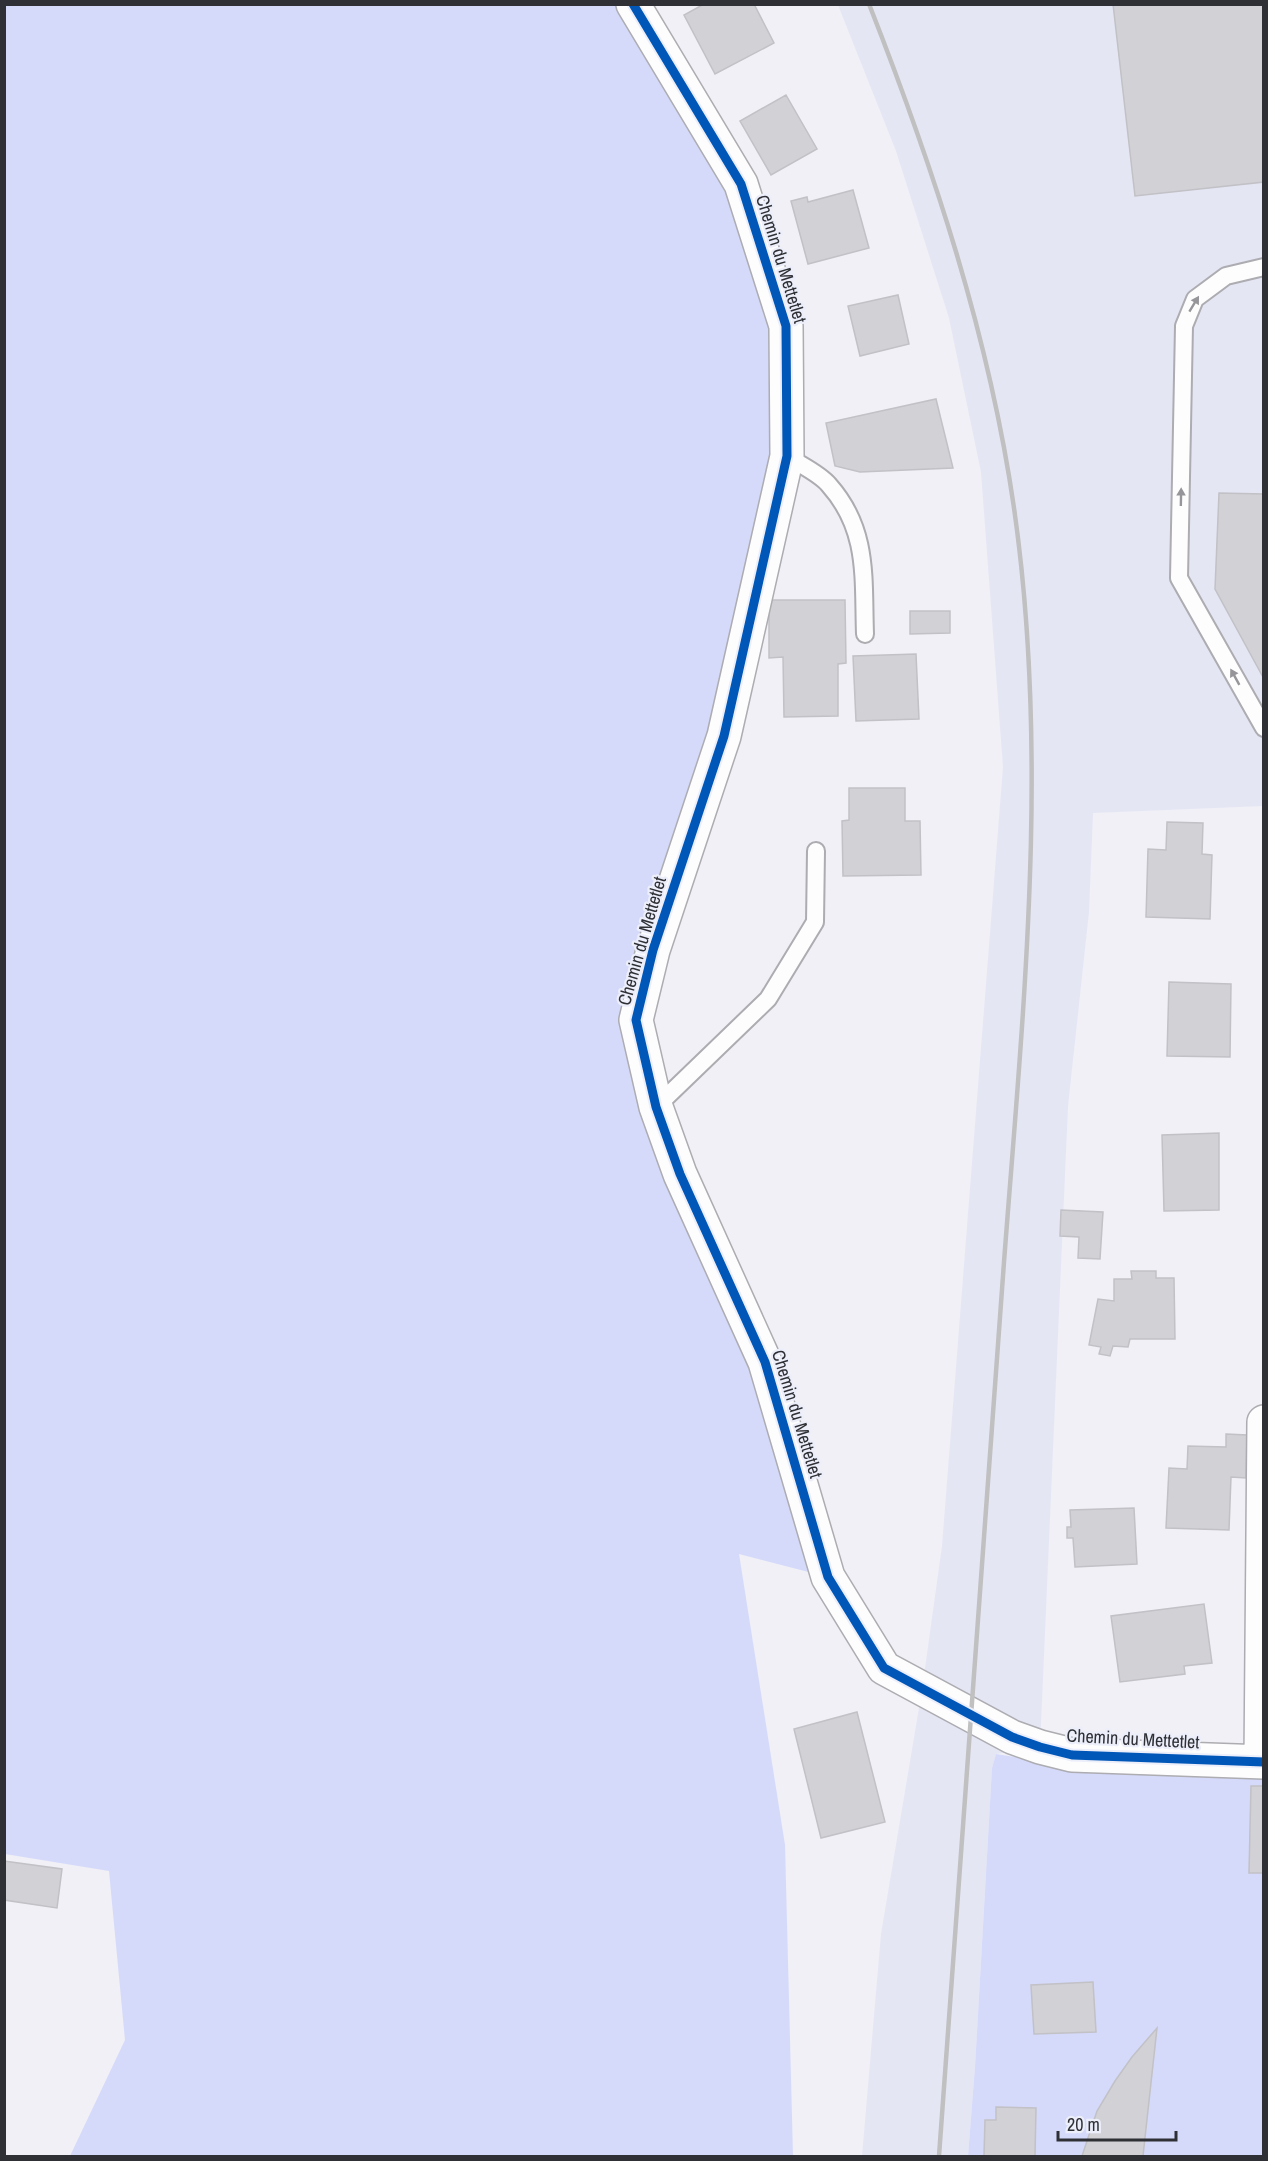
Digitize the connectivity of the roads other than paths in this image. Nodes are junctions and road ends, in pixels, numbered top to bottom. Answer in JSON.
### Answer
{"nodes":[{"id":1,"x":633,"y":4,"type":"edge"},
{"id":2,"x":1263,"y":267,"type":"edge"},
{"id":3,"x":787,"y":456,"type":"junction"},
{"id":4,"x":864,"y":634,"type":"dead end"},
{"id":5,"x":1263,"y":728,"type":"edge"},
{"id":6,"x":816,"y":851,"type":"dead end"},
{"id":7,"x":656,"y":1107,"type":"junction"},
{"id":8,"x":1263,"y":1422,"type":"edge"},
{"id":9,"x":1262,"y":1762,"type":"edge"}],
"edges":[{"from":1,"to":3,"type":"street","name":"Chemin du Mettetlet"},
{"from":5,"to":2,"type":"lane","one_way":true},
{"from":3,"to":4,"type":"lane"},
{"from":3,"to":7,"type":"street","name":"Chemin du Mettetlet"},
{"from":6,"to":7,"type":"lane"},
{"from":7,"to":9,"type":"street","name":"Chemin du Mettetlet"},
{"from":8,"to":9,"type":"street"}]}
